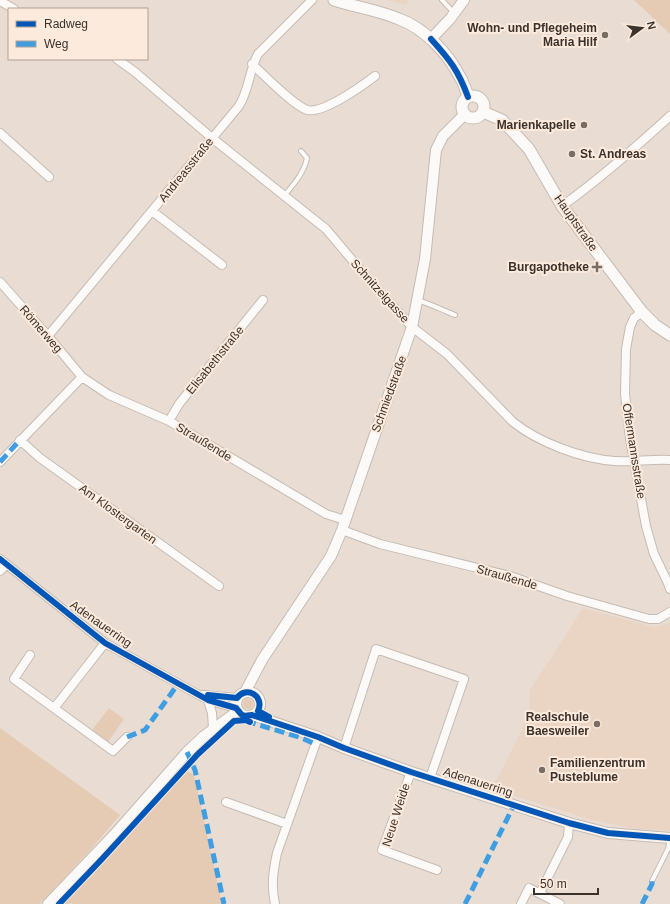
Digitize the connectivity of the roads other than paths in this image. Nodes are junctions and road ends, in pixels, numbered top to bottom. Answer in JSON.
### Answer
{"nodes":[{"id":1,"x":312,"y":0,"type":"edge"},
{"id":2,"x":334,"y":0,"type":"edge"},
{"id":3,"x":442,"y":0,"type":"edge"},
{"id":4,"x":464,"y":0,"type":"edge"},
{"id":5,"x":0,"y":1,"type":"edge"},
{"id":6,"x":12,"y":8,"type":"edge"},
{"id":7,"x":454,"y":14,"type":"junction"},
{"id":8,"x":431,"y":39,"type":"junction"},
{"id":9,"x":118,"y":60,"type":"edge"},
{"id":10,"x":252,"y":64,"type":"junction"},
{"id":11,"x":375,"y":76,"type":"dead end"},
{"id":12,"x":468,"y":97,"type":"junction"},
{"id":13,"x":483,"y":112,"type":"junction"},
{"id":14,"x":465,"y":114,"type":"junction"},
{"id":15,"x":670,"y":116,"type":"edge"},
{"id":16,"x":0,"y":133,"type":"edge"},
{"id":17,"x":212,"y":138,"type":"junction"},
{"id":18,"x":301,"y":151,"type":"dead end"},
{"id":19,"x":49,"y":177,"type":"dead end"},
{"id":20,"x":284,"y":196,"type":"junction"},
{"id":21,"x":562,"y":206,"type":"junction"},
{"id":22,"x":152,"y":211,"type":"junction"},
{"id":23,"x":222,"y":265,"type":"dead end"},
{"id":24,"x":0,"y":282,"type":"edge"},
{"id":25,"x":263,"y":300,"type":"dead end"},
{"id":26,"x":417,"y":300,"type":"junction"},
{"id":27,"x":642,"y":312,"type":"junction"},
{"id":28,"x":455,"y":315,"type":"dead end"},
{"id":29,"x":412,"y":327,"type":"junction"},
{"id":30,"x":670,"y":335,"type":"edge"},
{"id":31,"x":48,"y":336,"type":"junction"},
{"id":32,"x":82,"y":377,"type":"junction"},
{"id":33,"x":169,"y":421,"type":"junction"},
{"id":34,"x":20,"y":440,"type":"junction"},
{"id":35,"x":670,"y":460,"type":"edge"},
{"id":36,"x":633,"y":461,"type":"junction"},
{"id":37,"x":0,"y":462,"type":"edge"},
{"id":38,"x":345,"y":520,"type":"junction"},
{"id":39,"x":342,"y":530,"type":"junction"},
{"id":40,"x":3,"y":562,"type":"edge"},
{"id":41,"x":0,"y":571,"type":"edge"},
{"id":42,"x":218,"y":586,"type":"dead end"},
{"id":43,"x":670,"y":589,"type":"edge"},
{"id":44,"x":670,"y":612,"type":"edge"},
{"id":45,"x":105,"y":643,"type":"junction"},
{"id":46,"x":30,"y":655,"type":"dead end"},
{"id":47,"x":198,"y":694,"type":"junction"},
{"id":48,"x":208,"y":700,"type":"junction"},
{"id":49,"x":242,"y":701,"type":"junction"},
{"id":50,"x":55,"y":707,"type":"junction"},
{"id":51,"x":255,"y":713,"type":"junction"},
{"id":52,"x":213,"y":730,"type":"junction"},
{"id":53,"x":127,"y":737,"type":"dead end"},
{"id":54,"x":318,"y":737,"type":"junction"},
{"id":55,"x":344,"y":748,"type":"junction"},
{"id":56,"x":411,"y":772,"type":"junction"},
{"id":57,"x":430,"y":778,"type":"junction"},
{"id":58,"x":226,"y":802,"type":"dead end"},
{"id":59,"x":569,"y":823,"type":"junction"},
{"id":60,"x":287,"y":824,"type":"junction"},
{"id":61,"x":670,"y":838,"type":"edge"},
{"id":62,"x":437,"y":870,"type":"dead end"},
{"id":63,"x":652,"y":881,"type":"dead end"},
{"id":64,"x":540,"y":893,"type":"junction"},
{"id":65,"x":48,"y":904,"type":"edge"},
{"id":66,"x":275,"y":904,"type":"edge"},
{"id":67,"x":521,"y":904,"type":"edge"},
{"id":68,"x":560,"y":904,"type":"edge"}],
"edges":[{"from":1,"to":10,"type":"street","name":"Andreasstraße"},
{"from":2,"to":8,"type":"main road"},
{"from":3,"to":7,"type":"lane"},
{"from":4,"to":7,"type":"street"},
{"from":5,"to":6,"type":"street"},
{"from":7,"to":8,"type":"street"},
{"from":8,"to":12,"type":"main road"},
{"from":9,"to":17,"type":"street","name":"Schnitzelgasse"},
{"from":10,"to":11,"type":"street"},
{"from":10,"to":17,"type":"street","name":"Andreasstraße"},
{"from":12,"to":13,"type":"main road"},
{"from":12,"to":14,"type":"main road"},
{"from":13,"to":14,"type":"main road"},
{"from":13,"to":21,"type":"main road","name":"Hauptstraße"},
{"from":14,"to":26,"type":"street","name":"Schmiedstraße"},
{"from":15,"to":21,"type":"street"},
{"from":16,"to":19,"type":"street"},
{"from":17,"to":20,"type":"street","name":"Schnitzelgasse"},
{"from":17,"to":22,"type":"street","name":"Andreasstraße"},
{"from":18,"to":20,"type":"lane"},
{"from":20,"to":29,"type":"street","name":"Schnitzelgasse"},
{"from":21,"to":27,"type":"main road","name":"Hauptstraße"},
{"from":22,"to":23,"type":"street"},
{"from":22,"to":31,"type":"street","name":"Andreasstraße"},
{"from":24,"to":31,"type":"street","name":"Römerweg"},
{"from":25,"to":33,"type":"street","name":"Elisabethstraße"},
{"from":26,"to":28,"type":"lane"},
{"from":26,"to":29,"type":"street","name":"Schmiedstraße"},
{"from":27,"to":30,"type":"main road","name":"Hauptstraße"},
{"from":27,"to":36,"type":"street","name":"Offermannsstraße"},
{"from":29,"to":36,"type":"street","name":"Schnitzelgasse"},
{"from":29,"to":38,"type":"street","name":"Schmiedstraße"},
{"from":31,"to":32,"type":"street","name":"Römerweg"},
{"from":32,"to":33,"type":"street","name":"Straußende"},
{"from":32,"to":34,"type":"street"},
{"from":33,"to":38,"type":"street","name":"Straußende"},
{"from":34,"to":37,"type":"street"},
{"from":34,"to":42,"type":"street","name":"Am Klostergarten"},
{"from":35,"to":36,"type":"street","name":"Schnitzelgasse"},
{"from":36,"to":43,"type":"street","name":"Offermannsstraße"},
{"from":38,"to":39,"type":"street","name":"Schmiedstraße"},
{"from":39,"to":44,"type":"street","name":"Straußende"},
{"from":39,"to":49,"type":"street","name":"Schmiedstraße"},
{"from":40,"to":41,"type":"street"},
{"from":40,"to":45,"type":"street","name":"Adenauerring"},
{"from":45,"to":47,"type":"street","name":"Adenauerring"},
{"from":45,"to":50,"type":"street","name":"Adenauerring"},
{"from":46,"to":50,"type":"street"},
{"from":47,"to":48,"type":"street","name":"Adenauerring"},
{"from":47,"to":49,"type":"street","name":"Adenauerring"},
{"from":48,"to":49,"type":"street","name":"Adenauerring"},
{"from":48,"to":52,"type":"street"},
{"from":49,"to":51,"type":"street","name":"Adenauerring"},
{"from":49,"to":51,"type":"street"},
{"from":49,"to":52,"type":"street"},
{"from":50,"to":53,"type":"street"},
{"from":51,"to":54,"type":"street","name":"Adenauerring"},
{"from":52,"to":65,"type":"street"},
{"from":54,"to":55,"type":"street","name":"Adenauerring"},
{"from":54,"to":60,"type":"street"},
{"from":55,"to":56,"type":"street","name":"Adenauerring"},
{"from":55,"to":57,"type":"street"},
{"from":56,"to":57,"type":"street","name":"Adenauerring"},
{"from":56,"to":62,"type":"street","name":"Neue Weide"},
{"from":57,"to":59,"type":"street","name":"Adenauerring"},
{"from":58,"to":60,"type":"street"},
{"from":59,"to":61,"type":"street","name":"Adenauerring"},
{"from":59,"to":64,"type":"street"},
{"from":60,"to":66,"type":"street"},
{"from":61,"to":63,"type":"lane"},
{"from":64,"to":67,"type":"street"},
{"from":64,"to":68,"type":"street"}]}
